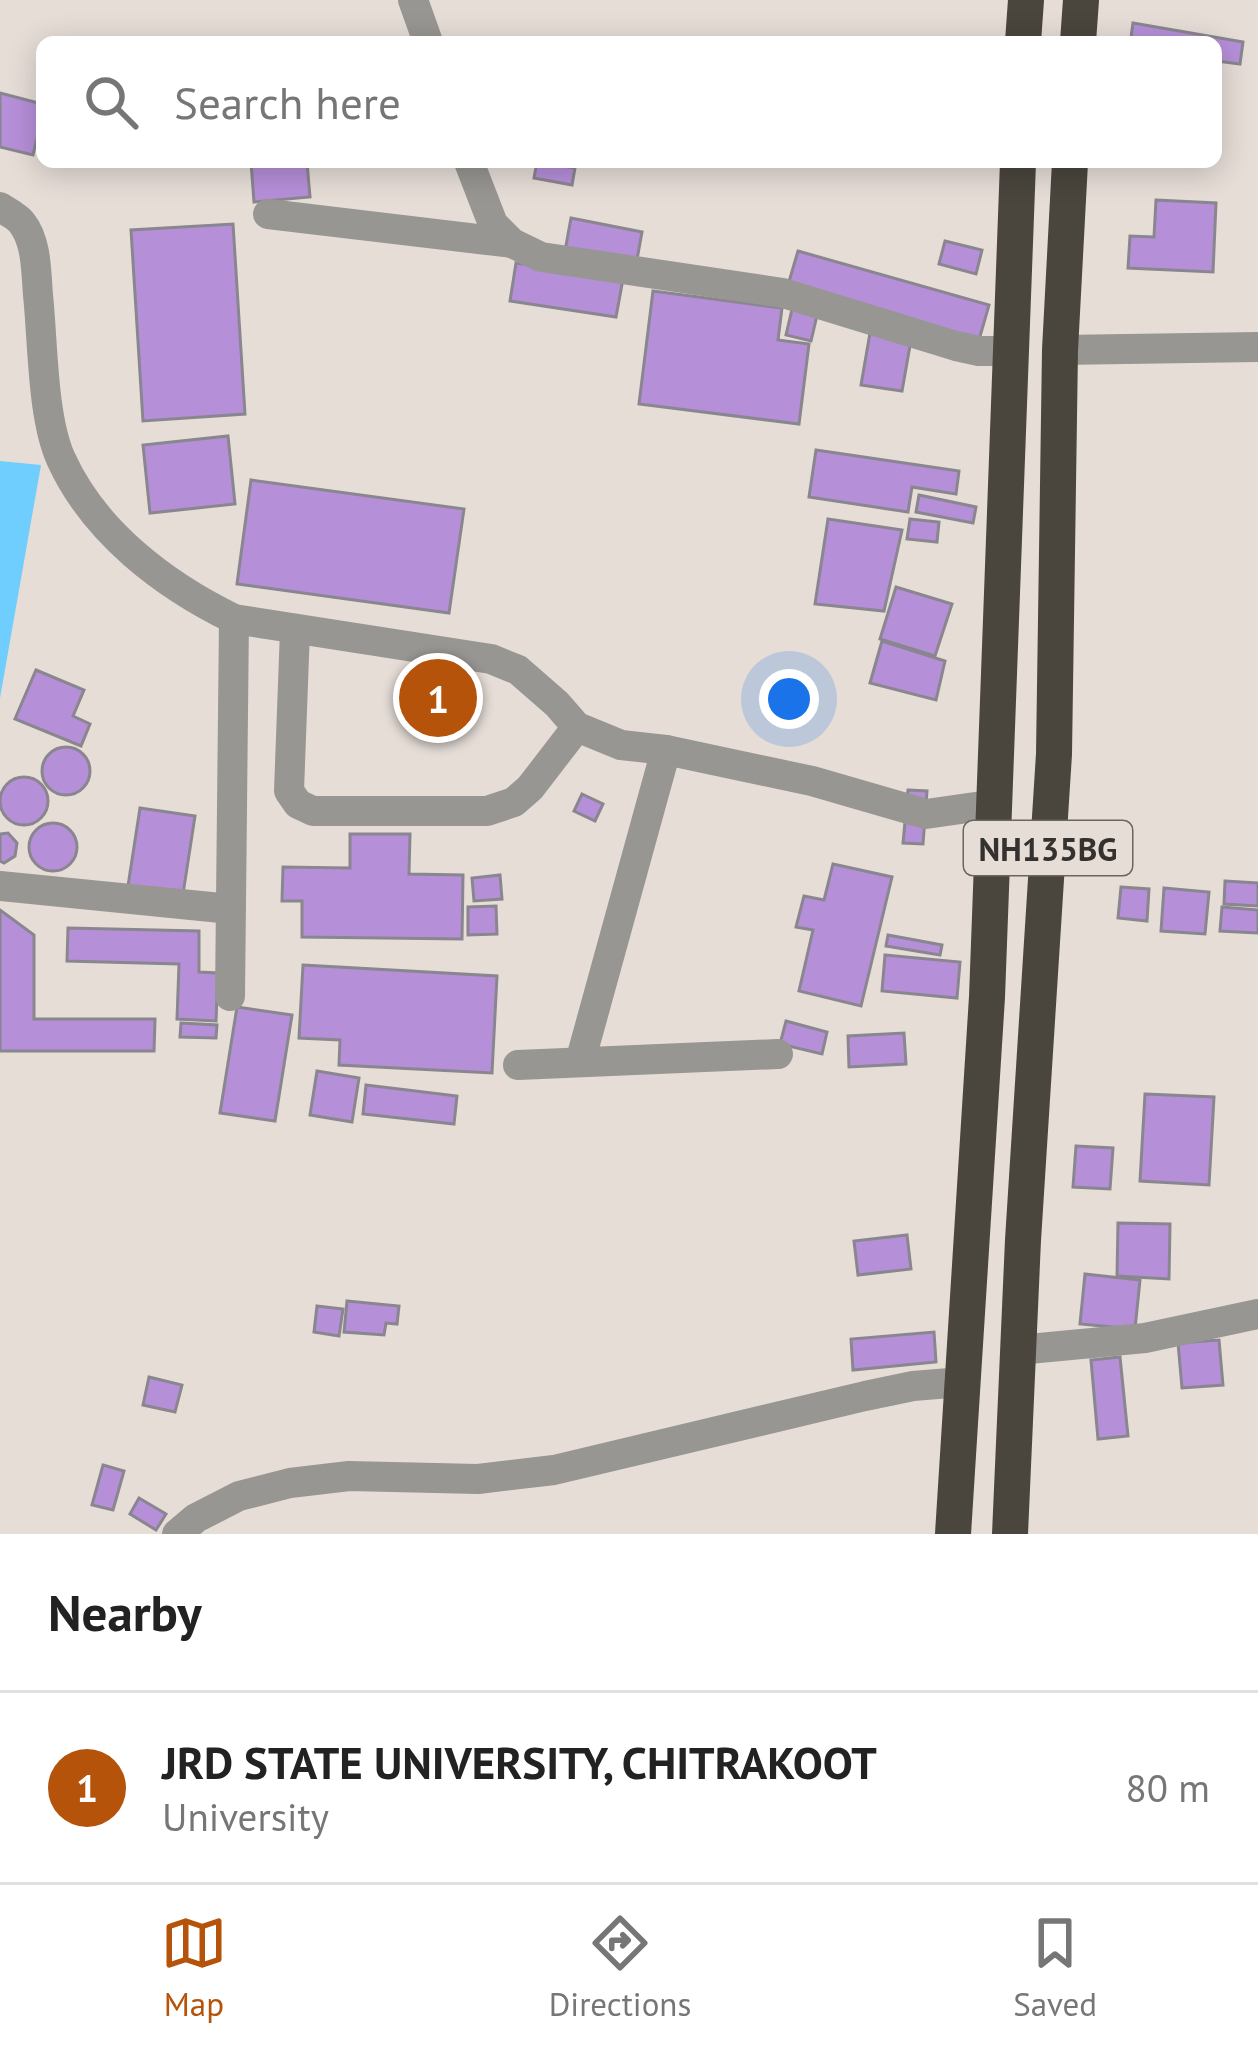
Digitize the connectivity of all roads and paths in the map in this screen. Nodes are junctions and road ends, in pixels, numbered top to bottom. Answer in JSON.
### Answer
{"nodes":[{"id":1,"x":413,"y":0,"type":"edge"},
{"id":2,"x":1026,"y":0,"type":"edge"},
{"id":3,"x":1081,"y":0,"type":"edge"},
{"id":4,"x":426,"y":36,"type":"edge"},
{"id":5,"x":1023,"y":36,"type":"edge"},
{"id":6,"x":1078,"y":36,"type":"edge"},
{"id":7,"x":471,"y":168,"type":"edge"},
{"id":8,"x":1018,"y":168,"type":"edge"},
{"id":9,"x":1070,"y":168,"type":"edge"},
{"id":10,"x":0,"y":207,"type":"edge"},
{"id":11,"x":268,"y":214,"type":"dead end"},
{"id":12,"x":512,"y":243,"type":"junction"},
{"id":13,"x":1258,"y":347,"type":"edge"},
{"id":14,"x":1060,"y":350,"type":"junction"},
{"id":15,"x":1011,"y":351,"type":"junction"},
{"id":16,"x":234,"y":620,"type":"junction"},
{"id":17,"x":295,"y":630,"type":"junction"},
{"id":18,"x":577,"y":728,"type":"junction"},
{"id":19,"x":666,"y":750,"type":"junction"},
{"id":20,"x":996,"y":804,"type":"junction"},
{"id":21,"x":0,"y":886,"type":"edge"},
{"id":22,"x":231,"y":909,"type":"junction"},
{"id":23,"x":230,"y":997,"type":"dead end"},
{"id":24,"x":778,"y":1054,"type":"dead end"},
{"id":25,"x":580,"y":1063,"type":"junction"},
{"id":26,"x":518,"y":1066,"type":"dead end"},
{"id":27,"x":1258,"y":1314,"type":"edge"},
{"id":28,"x":1018,"y":1351,"type":"junction"},
{"id":29,"x":962,"y":1382,"type":"junction"},
{"id":30,"x":177,"y":1534,"type":"edge"},
{"id":31,"x":953,"y":1534,"type":"edge"},
{"id":32,"x":1010,"y":1534,"type":"edge"}],
"edges":[{"from":1,"to":4,"type":"street"},
{"from":2,"to":5,"type":"highway"},
{"from":3,"to":6,"type":"highway"},
{"from":7,"to":12,"type":"street"},
{"from":8,"to":15,"type":"highway","number":"NH135BG"},
{"from":9,"to":14,"type":"highway","number":"NH135BG"},
{"from":10,"to":16,"type":"street"},
{"from":11,"to":12,"type":"street"},
{"from":12,"to":15,"type":"street"},
{"from":13,"to":14,"type":"street"},
{"from":14,"to":28,"type":"highway","number":"NH135BG"},
{"from":15,"to":20,"type":"highway","number":"NH135BG"},
{"from":16,"to":17,"type":"street"},
{"from":16,"to":22,"type":"street"},
{"from":17,"to":18,"type":"street"},
{"from":17,"to":18,"type":"street"},
{"from":18,"to":19,"type":"street"},
{"from":19,"to":20,"type":"street"},
{"from":19,"to":25,"type":"street"},
{"from":20,"to":29,"type":"highway","number":"NH135BG"},
{"from":21,"to":22,"type":"street"},
{"from":22,"to":23,"type":"street"},
{"from":24,"to":25,"type":"street"},
{"from":25,"to":26,"type":"street"},
{"from":27,"to":28,"type":"street"},
{"from":28,"to":32,"type":"highway","number":"NH135BG"},
{"from":29,"to":30,"type":"street"},
{"from":29,"to":31,"type":"highway","number":"NH135BG"}]}
